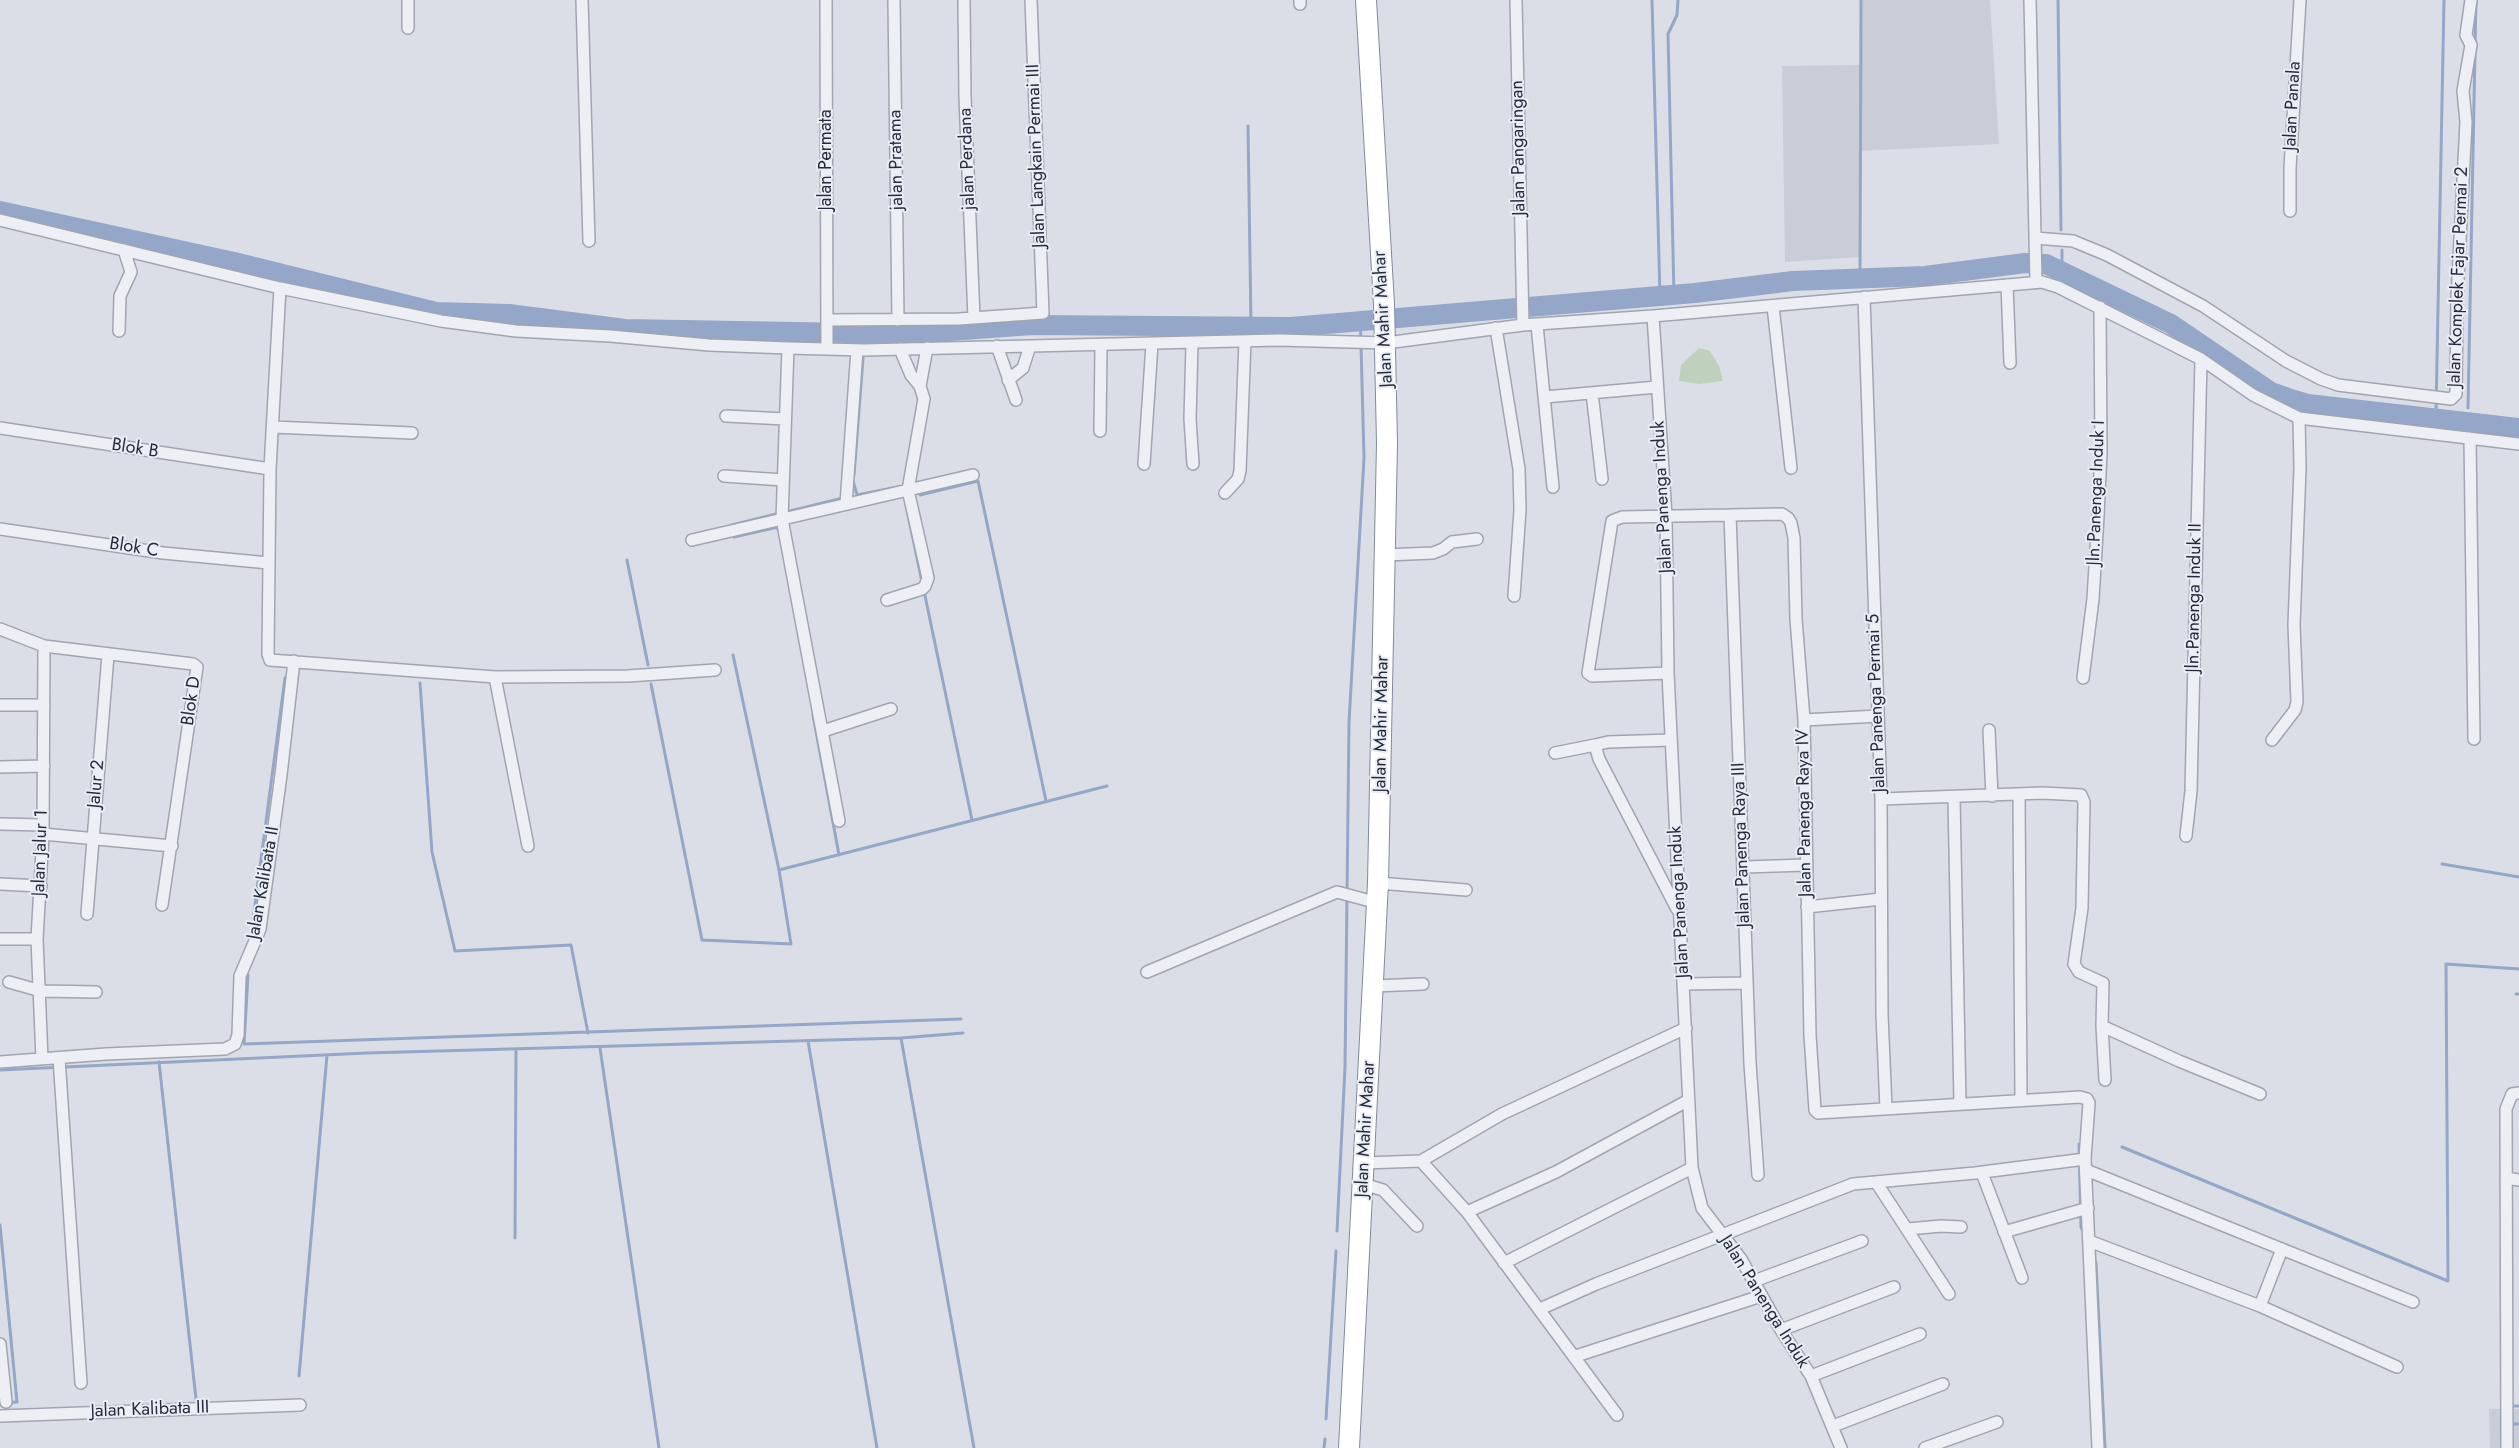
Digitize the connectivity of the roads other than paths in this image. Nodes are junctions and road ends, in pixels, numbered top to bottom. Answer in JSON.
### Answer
{"nodes":[{"id":1,"x":408,"y":0,"type":"edge"},
{"id":2,"x":582,"y":0,"type":"edge"},
{"id":3,"x":826,"y":0,"type":"edge"},
{"id":4,"x":894,"y":0,"type":"edge"},
{"id":5,"x":964,"y":0,"type":"edge"},
{"id":6,"x":1031,"y":0,"type":"edge"},
{"id":7,"x":1516,"y":0,"type":"edge"},
{"id":8,"x":2030,"y":0,"type":"edge"},
{"id":9,"x":2300,"y":0,"type":"edge"},
{"id":10,"x":2471,"y":0,"type":"edge"},
{"id":11,"x":1363,"y":5,"type":"edge"},
{"id":12,"x":408,"y":28,"type":"dead end"},
{"id":13,"x":2290,"y":211,"type":"dead end"},
{"id":14,"x":0,"y":220,"type":"edge"},
{"id":15,"x":2035,"y":238,"type":"junction"},
{"id":16,"x":589,"y":241,"type":"dead end"},
{"id":17,"x":124,"y":250,"type":"junction"},
{"id":18,"x":2036,"y":278,"type":"junction"},
{"id":19,"x":2007,"y":285,"type":"junction"},
{"id":20,"x":280,"y":288,"type":"junction"},
{"id":21,"x":1864,"y":297,"type":"junction"},
{"id":22,"x":1773,"y":306,"type":"junction"},
{"id":23,"x":2100,"y":307,"type":"junction"},
{"id":24,"x":1653,"y":316,"type":"junction"},
{"id":25,"x":974,"y":318,"type":"junction"},
{"id":26,"x":898,"y":320,"type":"junction"},
{"id":27,"x":1523,"y":321,"type":"junction"},
{"id":28,"x":1537,"y":325,"type":"junction"},
{"id":29,"x":1496,"y":328,"type":"junction"},
{"id":30,"x":119,"y":332,"type":"dead end"},
{"id":31,"x":827,"y":333,"type":"junction"},
{"id":32,"x":1386,"y":339,"type":"junction"},
{"id":33,"x":1245,"y":341,"type":"junction"},
{"id":34,"x":1152,"y":344,"type":"junction"},
{"id":35,"x":1192,"y":344,"type":"junction"},
{"id":36,"x":1101,"y":345,"type":"junction"},
{"id":37,"x":996,"y":346,"type":"junction"},
{"id":38,"x":1030,"y":346,"type":"junction"},
{"id":39,"x":788,"y":348,"type":"junction"},
{"id":40,"x":927,"y":348,"type":"junction"},
{"id":41,"x":900,"y":349,"type":"junction"},
{"id":42,"x":856,"y":350,"type":"junction"},
{"id":43,"x":2201,"y":358,"type":"junction"},
{"id":44,"x":2010,"y":363,"type":"dead end"},
{"id":45,"x":1008,"y":380,"type":"junction"},
{"id":46,"x":920,"y":386,"type":"junction"},
{"id":47,"x":1657,"y":387,"type":"junction"},
{"id":48,"x":1592,"y":393,"type":"junction"},
{"id":49,"x":1545,"y":397,"type":"junction"},
{"id":50,"x":1016,"y":400,"type":"dead end"},
{"id":51,"x":726,"y":416,"type":"dead end"},
{"id":52,"x":2299,"y":418,"type":"junction"},
{"id":53,"x":785,"y":419,"type":"junction"},
{"id":54,"x":273,"y":427,"type":"junction"},
{"id":55,"x":0,"y":428,"type":"edge"},
{"id":56,"x":1100,"y":432,"type":"dead end"},
{"id":57,"x":412,"y":433,"type":"dead end"},
{"id":58,"x":2470,"y":438,"type":"junction"},
{"id":59,"x":2519,"y":444,"type":"edge"},
{"id":60,"x":1144,"y":464,"type":"dead end"},
{"id":61,"x":1193,"y":464,"type":"dead end"},
{"id":62,"x":1791,"y":468,"type":"dead end"},
{"id":63,"x":270,"y":469,"type":"junction"},
{"id":64,"x":973,"y":475,"type":"dead end"},
{"id":65,"x":724,"y":476,"type":"dead end"},
{"id":66,"x":1602,"y":479,"type":"dead end"},
{"id":67,"x":783,"y":480,"type":"junction"},
{"id":68,"x":1553,"y":487,"type":"dead end"},
{"id":69,"x":908,"y":490,"type":"junction"},
{"id":70,"x":1225,"y":492,"type":"dead end"},
{"id":71,"x":846,"y":504,"type":"junction"},
{"id":72,"x":1730,"y":515,"type":"junction"},
{"id":73,"x":1666,"y":516,"type":"junction"},
{"id":74,"x":782,"y":520,"type":"junction"},
{"id":75,"x":0,"y":529,"type":"edge"},
{"id":76,"x":1478,"y":539,"type":"dead end"},
{"id":77,"x":692,"y":540,"type":"dead end"},
{"id":78,"x":1386,"y":555,"type":"junction"},
{"id":79,"x":269,"y":563,"type":"junction"},
{"id":80,"x":1514,"y":596,"type":"dead end"},
{"id":81,"x":887,"y":600,"type":"dead end"},
{"id":82,"x":0,"y":629,"type":"edge"},
{"id":83,"x":44,"y":646,"type":"junction"},
{"id":84,"x":108,"y":655,"type":"junction"},
{"id":85,"x":294,"y":661,"type":"junction"},
{"id":86,"x":715,"y":670,"type":"dead end"},
{"id":87,"x":1668,"y":673,"type":"junction"},
{"id":88,"x":495,"y":678,"type":"junction"},
{"id":89,"x":2083,"y":678,"type":"dead end"},
{"id":90,"x":0,"y":705,"type":"edge"},
{"id":91,"x":44,"y":705,"type":"junction"},
{"id":92,"x":891,"y":709,"type":"dead end"},
{"id":93,"x":1878,"y":716,"type":"junction"},
{"id":94,"x":1804,"y":720,"type":"junction"},
{"id":95,"x":1989,"y":730,"type":"dead end"},
{"id":96,"x":823,"y":731,"type":"junction"},
{"id":97,"x":2474,"y":739,"type":"dead end"},
{"id":98,"x":1671,"y":740,"type":"junction"},
{"id":99,"x":2272,"y":740,"type":"dead end"},
{"id":100,"x":1595,"y":745,"type":"junction"},
{"id":101,"x":1556,"y":753,"type":"dead end"},
{"id":102,"x":44,"y":766,"type":"junction"},
{"id":103,"x":0,"y":767,"type":"edge"},
{"id":104,"x":2019,"y":794,"type":"junction"},
{"id":105,"x":1992,"y":796,"type":"junction"},
{"id":106,"x":1954,"y":798,"type":"junction"},
{"id":107,"x":1880,"y":799,"type":"junction"},
{"id":108,"x":839,"y":821,"type":"dead end"},
{"id":109,"x":0,"y":824,"type":"edge"},
{"id":110,"x":43,"y":829,"type":"junction"},
{"id":111,"x":2186,"y":836,"type":"dead end"},
{"id":112,"x":93,"y":838,"type":"junction"},
{"id":113,"x":172,"y":846,"type":"junction"},
{"id":114,"x":528,"y":846,"type":"dead end"},
{"id":115,"x":1806,"y":865,"type":"junction"},
{"id":116,"x":1744,"y":866,"type":"junction"},
{"id":117,"x":1378,"y":883,"type":"junction"},
{"id":118,"x":0,"y":884,"type":"edge"},
{"id":119,"x":41,"y":886,"type":"junction"},
{"id":120,"x":1466,"y":890,"type":"dead end"},
{"id":121,"x":1881,"y":899,"type":"junction"},
{"id":122,"x":1378,"y":903,"type":"junction"},
{"id":123,"x":162,"y":905,"type":"dead end"},
{"id":124,"x":1807,"y":907,"type":"junction"},
{"id":125,"x":1679,"y":912,"type":"junction"},
{"id":126,"x":87,"y":914,"type":"dead end"},
{"id":127,"x":0,"y":939,"type":"edge"},
{"id":128,"x":37,"y":939,"type":"junction"},
{"id":129,"x":1147,"y":972,"type":"dead end"},
{"id":130,"x":9,"y":982,"type":"dead end"},
{"id":131,"x":1746,"y":983,"type":"junction"},
{"id":132,"x":1423,"y":984,"type":"dead end"},
{"id":133,"x":1684,"y":984,"type":"junction"},
{"id":134,"x":1374,"y":986,"type":"junction"},
{"id":135,"x":41,"y":991,"type":"junction"},
{"id":136,"x":96,"y":992,"type":"dead end"},
{"id":137,"x":2102,"y":1026,"type":"junction"},
{"id":138,"x":1686,"y":1028,"type":"junction"},
{"id":139,"x":59,"y":1058,"type":"junction"},
{"id":140,"x":42,"y":1059,"type":"junction"},
{"id":141,"x":0,"y":1062,"type":"edge"},
{"id":142,"x":2105,"y":1080,"type":"dead end"},
{"id":143,"x":2519,"y":1093,"type":"edge"},
{"id":144,"x":2260,"y":1094,"type":"dead end"},
{"id":145,"x":2021,"y":1100,"type":"junction"},
{"id":146,"x":1687,"y":1101,"type":"junction"},
{"id":147,"x":1960,"y":1103,"type":"junction"},
{"id":148,"x":1886,"y":1108,"type":"junction"},
{"id":149,"x":1421,"y":1160,"type":"junction"},
{"id":150,"x":1363,"y":1162,"type":"junction"},
{"id":151,"x":2085,"y":1164,"type":"junction"},
{"id":152,"x":1692,"y":1168,"type":"junction"},
{"id":153,"x":1982,"y":1173,"type":"junction"},
{"id":154,"x":1758,"y":1175,"type":"dead end"},
{"id":155,"x":2506,"y":1178,"type":"junction"},
{"id":156,"x":2519,"y":1180,"type":"edge"},
{"id":157,"x":1876,"y":1182,"type":"junction"},
{"id":158,"x":1362,"y":1184,"type":"junction"},
{"id":159,"x":2088,"y":1208,"type":"junction"},
{"id":160,"x":1467,"y":1212,"type":"junction"},
{"id":161,"x":1417,"y":1226,"type":"dead end"},
{"id":162,"x":1961,"y":1226,"type":"dead end"},
{"id":163,"x":1908,"y":1229,"type":"junction"},
{"id":164,"x":2004,"y":1232,"type":"junction"},
{"id":165,"x":1722,"y":1235,"type":"junction"},
{"id":166,"x":2089,"y":1240,"type":"junction"},
{"id":167,"x":1862,"y":1241,"type":"dead end"},
{"id":168,"x":2282,"y":1249,"type":"junction"},
{"id":169,"x":1504,"y":1263,"type":"junction"},
{"id":170,"x":2022,"y":1278,"type":"dead end"},
{"id":171,"x":1754,"y":1281,"type":"junction"},
{"id":172,"x":1894,"y":1287,"type":"dead end"},
{"id":173,"x":1949,"y":1294,"type":"dead end"},
{"id":174,"x":1761,"y":1296,"type":"junction"},
{"id":175,"x":2414,"y":1302,"type":"dead end"},
{"id":176,"x":2260,"y":1306,"type":"junction"},
{"id":177,"x":1540,"y":1309,"type":"junction"},
{"id":178,"x":1780,"y":1330,"type":"junction"},
{"id":179,"x":1920,"y":1334,"type":"dead end"},
{"id":180,"x":0,"y":1344,"type":"edge"},
{"id":181,"x":1576,"y":1356,"type":"junction"},
{"id":182,"x":2397,"y":1367,"type":"dead end"},
{"id":183,"x":1811,"y":1376,"type":"junction"},
{"id":184,"x":81,"y":1383,"type":"dead end"},
{"id":185,"x":1943,"y":1384,"type":"dead end"},
{"id":186,"x":6,"y":1402,"type":"dead end"},
{"id":187,"x":300,"y":1405,"type":"dead end"},
{"id":188,"x":1618,"y":1415,"type":"dead end"},
{"id":189,"x":0,"y":1416,"type":"edge"},
{"id":190,"x":1997,"y":1422,"type":"dead end"},
{"id":191,"x":1833,"y":1426,"type":"junction"},
{"id":192,"x":1349,"y":1448,"type":"edge"},
{"id":193,"x":1841,"y":1448,"type":"edge"},
{"id":194,"x":1925,"y":1448,"type":"edge"},
{"id":195,"x":2098,"y":1448,"type":"edge"},
{"id":196,"x":2507,"y":1448,"type":"edge"}],
"edges":[{"from":1,"to":12,"type":"street"},
{"from":2,"to":16,"type":"street"},
{"from":3,"to":31,"type":"street","name":"Jalan Permata"},
{"from":4,"to":26,"type":"street","name":"jalan Pratama"},
{"from":5,"to":25,"type":"street","name":"jalan Perdana"},
{"from":6,"to":25,"type":"street","name":"Jalan Langkain Permai III"},
{"from":7,"to":27,"type":"street","name":"Jalan Pangaringan"},
{"from":8,"to":15,"type":"street"},
{"from":9,"to":13,"type":"street","name":"Jalan Panala"},
{"from":10,"to":15,"type":"street","name":"Jalan Komplek Fajar Permai 2"},
{"from":11,"to":32,"type":"highway","name":"Jalan Mahir Mahar"},
{"from":14,"to":17,"type":"street"},
{"from":15,"to":18,"type":"street"},
{"from":17,"to":20,"type":"street"},
{"from":17,"to":30,"type":"street"},
{"from":18,"to":19,"type":"street"},
{"from":18,"to":23,"type":"street"},
{"from":19,"to":21,"type":"street"},
{"from":19,"to":44,"type":"street"},
{"from":20,"to":39,"type":"street"},
{"from":20,"to":54,"type":"street"},
{"from":21,"to":22,"type":"street"},
{"from":21,"to":93,"type":"street","name":"Jalan Panenga Permai 5"},
{"from":22,"to":24,"type":"street"},
{"from":22,"to":62,"type":"street"},
{"from":23,"to":43,"type":"street"},
{"from":23,"to":89,"type":"street","name":"Jln.Panenga Induk I"},
{"from":24,"to":28,"type":"street"},
{"from":24,"to":47,"type":"street","name":"Jalan Panenga Induk"},
{"from":25,"to":26,"type":"street"},
{"from":26,"to":31,"type":"street"},
{"from":27,"to":28,"type":"street"},
{"from":27,"to":29,"type":"street"},
{"from":28,"to":49,"type":"street"},
{"from":29,"to":32,"type":"street"},
{"from":29,"to":80,"type":"street"},
{"from":31,"to":39,"type":"street"},
{"from":31,"to":42,"type":"street"},
{"from":32,"to":33,"type":"street"},
{"from":32,"to":78,"type":"highway","name":"Jalan Mahir Mahar"},
{"from":33,"to":35,"type":"street"},
{"from":33,"to":70,"type":"street"},
{"from":34,"to":35,"type":"street"},
{"from":34,"to":36,"type":"street"},
{"from":34,"to":60,"type":"street"},
{"from":35,"to":61,"type":"street"},
{"from":36,"to":38,"type":"street"},
{"from":36,"to":56,"type":"street"},
{"from":37,"to":38,"type":"street"},
{"from":37,"to":40,"type":"street"},
{"from":37,"to":45,"type":"street"},
{"from":38,"to":45,"type":"street"},
{"from":39,"to":53,"type":"street"},
{"from":40,"to":41,"type":"street"},
{"from":40,"to":46,"type":"street"},
{"from":41,"to":42,"type":"street"},
{"from":41,"to":46,"type":"street"},
{"from":42,"to":71,"type":"street"},
{"from":43,"to":52,"type":"street"},
{"from":43,"to":111,"type":"street","name":"Jln.Panenga Induk II"},
{"from":45,"to":50,"type":"street"},
{"from":46,"to":69,"type":"street"},
{"from":47,"to":48,"type":"street"},
{"from":47,"to":73,"type":"street","name":"Jalan Panenga Induk"},
{"from":48,"to":49,"type":"street"},
{"from":48,"to":66,"type":"street"},
{"from":49,"to":68,"type":"street"},
{"from":51,"to":53,"type":"street"},
{"from":52,"to":58,"type":"street"},
{"from":52,"to":99,"type":"street"},
{"from":53,"to":67,"type":"street"},
{"from":54,"to":57,"type":"street"},
{"from":54,"to":63,"type":"street"},
{"from":55,"to":63,"type":"street","name":"Blok B"},
{"from":58,"to":59,"type":"street"},
{"from":58,"to":97,"type":"street"},
{"from":63,"to":79,"type":"street"},
{"from":64,"to":69,"type":"street"},
{"from":65,"to":67,"type":"street"},
{"from":67,"to":74,"type":"street"},
{"from":69,"to":71,"type":"street"},
{"from":69,"to":81,"type":"street"},
{"from":71,"to":74,"type":"street"},
{"from":72,"to":73,"type":"street"},
{"from":72,"to":94,"type":"street","name":"Jalan Panenga Raya IV"},
{"from":72,"to":116,"type":"street","name":"Jalan Panenga Raya III"},
{"from":73,"to":87,"type":"street","name":"Jalan Panenga Induk"},
{"from":73,"to":87,"type":"street"},
{"from":74,"to":77,"type":"street"},
{"from":74,"to":96,"type":"street"},
{"from":75,"to":79,"type":"street","name":"Blok C"},
{"from":76,"to":78,"type":"street"},
{"from":78,"to":117,"type":"highway","name":"Jalan Mahir Mahar"},
{"from":79,"to":85,"type":"street"},
{"from":82,"to":83,"type":"street","name":"Blok D"},
{"from":83,"to":84,"type":"street","name":"Blok D"},
{"from":83,"to":91,"type":"street","name":"Jalan Jalur 1"},
{"from":84,"to":112,"type":"street","name":"Jalur 2"},
{"from":84,"to":113,"type":"street","name":"Blok D"},
{"from":85,"to":88,"type":"street"},
{"from":85,"to":139,"type":"street","name":"Jalan Kalibata II"},
{"from":86,"to":88,"type":"street"},
{"from":87,"to":98,"type":"street","name":"Jalan Panenga Induk"},
{"from":88,"to":114,"type":"street"},
{"from":90,"to":91,"type":"street"},
{"from":91,"to":102,"type":"street","name":"Jalan Jalur 1"},
{"from":92,"to":96,"type":"street"},
{"from":93,"to":94,"type":"street"},
{"from":93,"to":107,"type":"street","name":"Jalan Panenga Permai 5"},
{"from":94,"to":115,"type":"street","name":"Jalan Panenga Raya IV"},
{"from":95,"to":105,"type":"street"},
{"from":96,"to":108,"type":"street"},
{"from":98,"to":100,"type":"street"},
{"from":98,"to":125,"type":"street","name":"Jalan Panenga Induk"},
{"from":100,"to":101,"type":"street"},
{"from":100,"to":125,"type":"street"},
{"from":102,"to":103,"type":"street"},
{"from":102,"to":110,"type":"street","name":"Jalan Jalur 1"},
{"from":104,"to":105,"type":"street"},
{"from":104,"to":137,"type":"street"},
{"from":104,"to":145,"type":"street"},
{"from":105,"to":106,"type":"street"},
{"from":106,"to":107,"type":"street"},
{"from":106,"to":147,"type":"street"},
{"from":107,"to":121,"type":"street","name":"Jalan Panenga Permai 5"},
{"from":109,"to":110,"type":"street"},
{"from":110,"to":112,"type":"street"},
{"from":110,"to":119,"type":"street","name":"Jalan Jalur 1"},
{"from":112,"to":113,"type":"street"},
{"from":112,"to":126,"type":"street","name":"Jalur 2"},
{"from":113,"to":123,"type":"street","name":"Blok D"},
{"from":115,"to":116,"type":"street"},
{"from":115,"to":124,"type":"street","name":"Jalan Panenga Raya IV"},
{"from":116,"to":131,"type":"street","name":"Jalan Panenga Raya III"},
{"from":117,"to":120,"type":"street"},
{"from":117,"to":122,"type":"highway","name":"Jalan Mahir Mahar"},
{"from":118,"to":119,"type":"street"},
{"from":119,"to":128,"type":"street","name":"Jalan Jalur 1"},
{"from":121,"to":124,"type":"street"},
{"from":121,"to":148,"type":"street","name":"Jalan Panenga Permai 5"},
{"from":122,"to":129,"type":"street"},
{"from":122,"to":134,"type":"highway","name":"Jalan Mahir Mahar"},
{"from":124,"to":148,"type":"street","name":"Jalan Panenga Raya IV"},
{"from":125,"to":133,"type":"street","name":"Jalan Panenga Induk"},
{"from":127,"to":128,"type":"street"},
{"from":128,"to":135,"type":"street","name":"Jalan Jalur 1"},
{"from":130,"to":135,"type":"street"},
{"from":131,"to":133,"type":"street"},
{"from":131,"to":154,"type":"street","name":"Jalan Panenga Raya III"},
{"from":132,"to":134,"type":"street"},
{"from":133,"to":138,"type":"street","name":"Jalan Panenga Induk"},
{"from":134,"to":150,"type":"highway","name":"Jalan Mahir Mahar"},
{"from":135,"to":136,"type":"street"},
{"from":135,"to":140,"type":"street","name":"Jalan Jalur 1"},
{"from":137,"to":142,"type":"street"},
{"from":137,"to":144,"type":"street"},
{"from":138,"to":146,"type":"street","name":"Jalan Panenga Induk"},
{"from":138,"to":149,"type":"street"},
{"from":139,"to":140,"type":"street","name":"Jalan Kalibata II"},
{"from":139,"to":184,"type":"street"},
{"from":140,"to":141,"type":"street","name":"Jalan Kalibata II"},
{"from":143,"to":155,"type":"street"},
{"from":145,"to":147,"type":"street"},
{"from":145,"to":151,"type":"street"},
{"from":146,"to":152,"type":"street","name":"Jalan Panenga Induk"},
{"from":146,"to":160,"type":"street"},
{"from":147,"to":148,"type":"street"},
{"from":149,"to":150,"type":"street"},
{"from":149,"to":160,"type":"street"},
{"from":150,"to":158,"type":"highway","name":"Jalan Mahir Mahar"},
{"from":151,"to":153,"type":"street"},
{"from":151,"to":159,"type":"street"},
{"from":151,"to":168,"type":"street"},
{"from":152,"to":165,"type":"street","name":"Jalan Panenga Induk"},
{"from":152,"to":169,"type":"street"},
{"from":153,"to":157,"type":"street"},
{"from":153,"to":164,"type":"street"},
{"from":155,"to":156,"type":"street"},
{"from":155,"to":196,"type":"street"},
{"from":157,"to":163,"type":"street"},
{"from":157,"to":165,"type":"street"},
{"from":158,"to":161,"type":"street"},
{"from":158,"to":192,"type":"highway","name":"Jalan Mahir Mahar"},
{"from":159,"to":164,"type":"street"},
{"from":159,"to":166,"type":"street"},
{"from":160,"to":169,"type":"street"},
{"from":162,"to":163,"type":"street"},
{"from":163,"to":173,"type":"street"},
{"from":164,"to":170,"type":"street"},
{"from":165,"to":171,"type":"street","name":"Jalan Panenga Induk"},
{"from":165,"to":177,"type":"street"},
{"from":166,"to":176,"type":"street"},
{"from":166,"to":195,"type":"street"},
{"from":167,"to":171,"type":"street"},
{"from":168,"to":175,"type":"street"},
{"from":168,"to":176,"type":"street"},
{"from":169,"to":177,"type":"street"},
{"from":171,"to":174,"type":"street","name":"Jalan Panenga Induk"},
{"from":172,"to":178,"type":"street"},
{"from":174,"to":178,"type":"street","name":"Jalan Panenga Induk"},
{"from":174,"to":181,"type":"street"},
{"from":176,"to":182,"type":"street"},
{"from":177,"to":181,"type":"street"},
{"from":178,"to":183,"type":"street","name":"Jalan Panenga Induk"},
{"from":179,"to":183,"type":"street"},
{"from":180,"to":186,"type":"street"},
{"from":181,"to":188,"type":"street"},
{"from":183,"to":191,"type":"street","name":"Jalan Panenga Induk"},
{"from":185,"to":191,"type":"street"},
{"from":187,"to":189,"type":"street","name":"Jalan Kalibata III"},
{"from":190,"to":194,"type":"street"},
{"from":191,"to":193,"type":"street","name":"Jalan Panenga Induk"}]}
